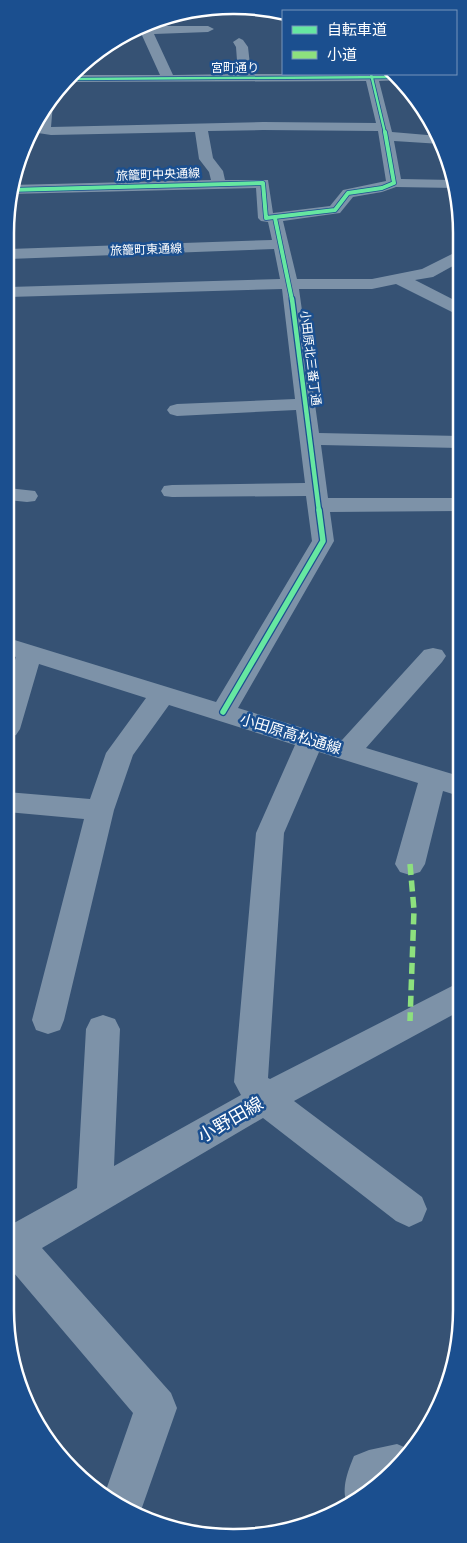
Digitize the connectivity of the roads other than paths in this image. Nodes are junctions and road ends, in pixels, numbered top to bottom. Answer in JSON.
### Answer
{"nodes":[{"id":1,"x":152,"y":29,"type":"edge"},
{"id":2,"x":208,"y":29,"type":"dead end"},
{"id":3,"x":147,"y":31,"type":"edge"},
{"id":4,"x":239,"y":42,"type":"dead end"},
{"id":5,"x":372,"y":76,"type":"edge"},
{"id":6,"x":387,"y":77,"type":"edge"},
{"id":7,"x":78,"y":78,"type":"edge"},
{"id":8,"x":168,"y":78,"type":"junction"},
{"id":9,"x":245,"y":78,"type":"junction"},
{"id":10,"x":42,"y":126,"type":"edge"},
{"id":11,"x":201,"y":128,"type":"junction"},
{"id":12,"x":51,"y":132,"type":"junction"},
{"id":13,"x":385,"y":132,"type":"junction"},
{"id":14,"x":37,"y":135,"type":"edge"},
{"id":15,"x":432,"y":139,"type":"edge"},
{"id":16,"x":394,"y":183,"type":"junction"},
{"id":17,"x":219,"y":184,"type":"junction"},
{"id":18,"x":447,"y":184,"type":"edge"},
{"id":19,"x":18,"y":190,"type":"edge"},
{"id":20,"x":275,"y":218,"type":"junction"},
{"id":21,"x":282,"y":244,"type":"junction"},
{"id":22,"x":14,"y":254,"type":"edge"},
{"id":23,"x":453,"y":259,"type":"edge"},
{"id":24,"x":398,"y":279,"type":"junction"},
{"id":25,"x":290,"y":284,"type":"junction"},
{"id":26,"x":14,"y":292,"type":"edge"},
{"id":27,"x":453,"y":303,"type":"edge"},
{"id":28,"x":306,"y":404,"type":"junction"},
{"id":29,"x":177,"y":410,"type":"dead end"},
{"id":30,"x":310,"y":439,"type":"junction"},
{"id":31,"x":453,"y":442,"type":"edge"},
{"id":32,"x":172,"y":491,"type":"dead end"},
{"id":33,"x":318,"y":497,"type":"junction"},
{"id":34,"x":453,"y":505,"type":"edge"},
{"id":35,"x":19,"y":650,"type":"edge"},
{"id":36,"x":433,"y":656,"type":"dead end"},
{"id":37,"x":14,"y":683,"type":"edge"},
{"id":38,"x":163,"y":694,"type":"junction"},
{"id":39,"x":223,"y":712,"type":"junction"},
{"id":40,"x":311,"y":740,"type":"junction"},
{"id":41,"x":348,"y":751,"type":"junction"},
{"id":42,"x":446,"y":782,"type":"edge"},
{"id":43,"x":14,"y":803,"type":"edge"},
{"id":44,"x":100,"y":810,"type":"junction"},
{"id":45,"x":410,"y":864,"type":"dead end"},
{"id":46,"x":453,"y":999,"type":"edge"},
{"id":47,"x":48,"y":1020,"type":"dead end"},
{"id":48,"x":102,"y":1029,"type":"dead end"},
{"id":49,"x":265,"y":1099,"type":"junction"},
{"id":50,"x":95,"y":1197,"type":"junction"},
{"id":51,"x":408,"y":1209,"type":"dead end"},
{"id":52,"x":14,"y":1244,"type":"edge"},
{"id":53,"x":14,"y":1250,"type":"edge"},
{"id":54,"x":387,"y":1467,"type":"edge"},
{"id":55,"x":366,"y":1484,"type":"edge"},
{"id":56,"x":124,"y":1500,"type":"edge"}],
"edges":[{"from":1,"to":2,"type":"street"},
{"from":3,"to":8,"type":"street"},
{"from":4,"to":9,"type":"street"},
{"from":5,"to":6,"type":"street","name":"宮町通り"},
{"from":5,"to":9,"type":"street","name":"宮町通り"},
{"from":5,"to":13,"type":"street"},
{"from":7,"to":8,"type":"street","name":"宮町通り"},
{"from":8,"to":9,"type":"street","name":"宮町通り"},
{"from":10,"to":12,"type":"street"},
{"from":11,"to":12,"type":"street"},
{"from":11,"to":13,"type":"street"},
{"from":11,"to":17,"type":"street"},
{"from":12,"to":14,"type":"street"},
{"from":13,"to":15,"type":"street"},
{"from":13,"to":16,"type":"street"},
{"from":16,"to":18,"type":"street"},
{"from":16,"to":20,"type":"street"},
{"from":17,"to":19,"type":"street","name":"旅籠町中央通線"},
{"from":17,"to":20,"type":"street","name":"旅籠町中央通線"},
{"from":20,"to":21,"type":"street","name":"小田原北三番丁通"},
{"from":21,"to":22,"type":"street","name":"旅籠町東通線"},
{"from":21,"to":25,"type":"street","name":"小田原北三番丁通"},
{"from":23,"to":24,"type":"street"},
{"from":24,"to":25,"type":"street"},
{"from":24,"to":27,"type":"street"},
{"from":25,"to":26,"type":"street"},
{"from":25,"to":28,"type":"street","name":"小田原北三番丁通"},
{"from":28,"to":29,"type":"street"},
{"from":28,"to":30,"type":"street","name":"小田原北三番丁通"},
{"from":30,"to":31,"type":"street"},
{"from":30,"to":33,"type":"street","name":"小田原北三番丁通"},
{"from":32,"to":33,"type":"street"},
{"from":33,"to":34,"type":"street"},
{"from":33,"to":39,"type":"street","name":"小田原北三番丁通"},
{"from":35,"to":37,"type":"street"},
{"from":35,"to":38,"type":"street","name":"小田原高松通線"},
{"from":36,"to":41,"type":"street"},
{"from":38,"to":39,"type":"street","name":"小田原高松通線"},
{"from":38,"to":44,"type":"street"},
{"from":39,"to":40,"type":"street","name":"小田原高松通線"},
{"from":40,"to":41,"type":"street","name":"小田原高松通線"},
{"from":40,"to":49,"type":"street"},
{"from":41,"to":42,"type":"street","name":"小田原高松通線"},
{"from":42,"to":45,"type":"street"},
{"from":43,"to":44,"type":"street"},
{"from":44,"to":47,"type":"street"},
{"from":46,"to":49,"type":"street","name":"小野田線"},
{"from":48,"to":50,"type":"street"},
{"from":49,"to":50,"type":"street","name":"小野田線"},
{"from":49,"to":51,"type":"street"},
{"from":50,"to":52,"type":"street","name":"小野田線"},
{"from":53,"to":56,"type":"street"},
{"from":54,"to":55,"type":"street"}]}
